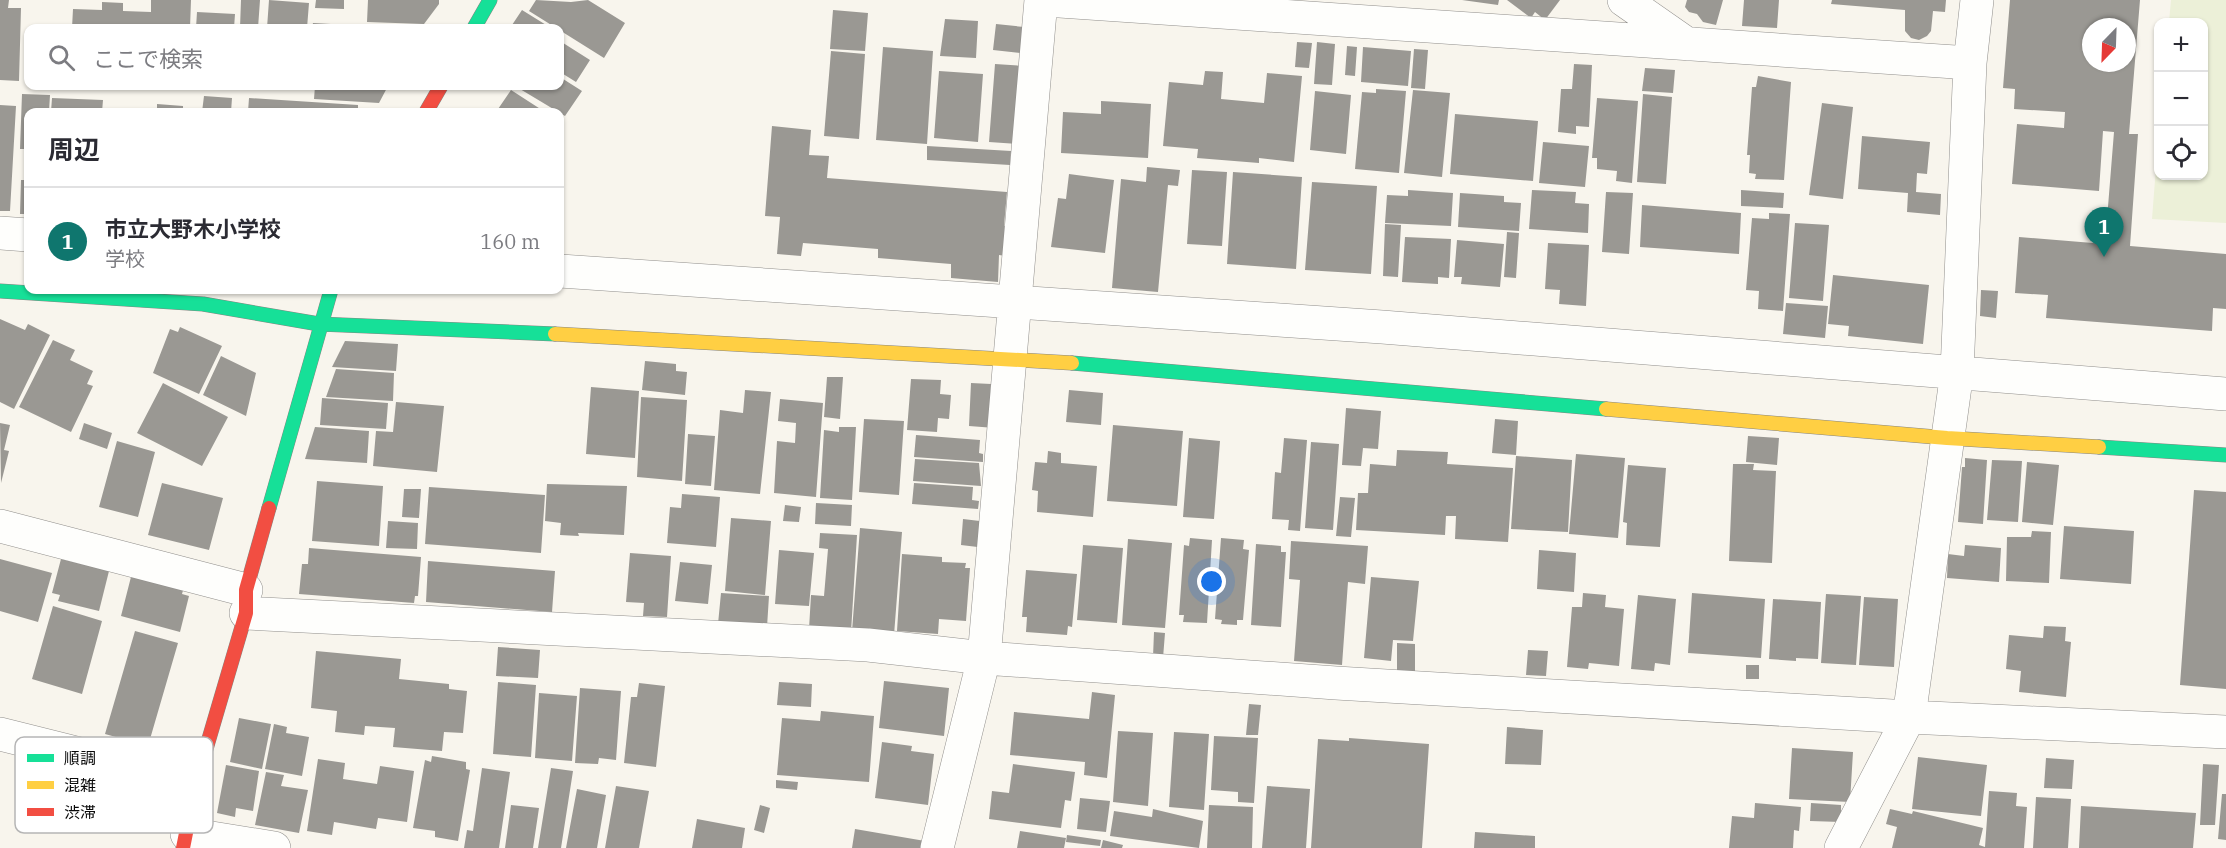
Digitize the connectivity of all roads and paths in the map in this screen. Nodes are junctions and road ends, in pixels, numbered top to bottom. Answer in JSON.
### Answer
{"nodes":[{"id":1,"x":490,"y":0,"type":"edge"},
{"id":2,"x":1043,"y":0,"type":"edge"},
{"id":3,"x":1624,"y":0,"type":"edge"},
{"id":4,"x":1977,"y":0,"type":"edge"},
{"id":5,"x":476,"y":24,"type":"edge"},
{"id":6,"x":1686,"y":44,"type":"junction"},
{"id":7,"x":1970,"y":63,"type":"junction"},
{"id":8,"x":439,"y":90,"type":"edge"},
{"id":9,"x":428,"y":108,"type":"edge"},
{"id":10,"x":0,"y":233,"type":"edge"},
{"id":11,"x":24,"y":235,"type":"edge"},
{"id":12,"x":564,"y":271,"type":"edge"},
{"id":13,"x":0,"y":291,"type":"edge"},
{"id":14,"x":24,"y":293,"type":"edge"},
{"id":15,"x":47,"y":294,"type":"edge"},
{"id":16,"x":330,"y":294,"type":"edge"},
{"id":17,"x":1015,"y":303,"type":"junction"},
{"id":18,"x":319,"y":324,"type":"junction"},
{"id":19,"x":1010,"y":358,"type":"junction"},
{"id":20,"x":1957,"y":372,"type":"junction"},
{"id":21,"x":2226,"y":394,"type":"edge"},
{"id":22,"x":1947,"y":438,"type":"junction"},
{"id":23,"x":2226,"y":455,"type":"edge"},
{"id":24,"x":0,"y":526,"type":"edge"},
{"id":25,"x":246,"y":601,"type":"junction"},
{"id":26,"x":984,"y":658,"type":"junction"},
{"id":27,"x":1909,"y":717,"type":"junction"},
{"id":28,"x":2226,"y":732,"type":"edge"},
{"id":29,"x":0,"y":734,"type":"edge"},
{"id":30,"x":209,"y":737,"type":"edge"},
{"id":31,"x":15,"y":738,"type":"edge"},
{"id":32,"x":185,"y":841,"type":"edge"},
{"id":33,"x":274,"y":848,"type":"edge"},
{"id":34,"x":938,"y":848,"type":"edge"},
{"id":35,"x":1841,"y":848,"type":"edge"}],
"edges":[{"from":1,"to":5,"type":"street"},
{"from":2,"to":6,"type":"street"},
{"from":2,"to":17,"type":"street"},
{"from":3,"to":6,"type":"street"},
{"from":4,"to":7,"type":"street"},
{"from":6,"to":7,"type":"street"},
{"from":7,"to":20,"type":"street"},
{"from":8,"to":9,"type":"street"},
{"from":10,"to":11,"type":"street"},
{"from":12,"to":17,"type":"street"},
{"from":13,"to":14,"type":"street"},
{"from":15,"to":18,"type":"street"},
{"from":16,"to":18,"type":"street"},
{"from":17,"to":19,"type":"street"},
{"from":17,"to":20,"type":"street"},
{"from":18,"to":19,"type":"street"},
{"from":18,"to":25,"type":"street"},
{"from":19,"to":22,"type":"street"},
{"from":19,"to":26,"type":"street"},
{"from":20,"to":21,"type":"street"},
{"from":20,"to":22,"type":"street"},
{"from":22,"to":23,"type":"street"},
{"from":22,"to":27,"type":"street"},
{"from":24,"to":25,"type":"street"},
{"from":25,"to":26,"type":"street"},
{"from":25,"to":30,"type":"street"},
{"from":26,"to":27,"type":"street"},
{"from":26,"to":34,"type":"street"},
{"from":27,"to":28,"type":"street"},
{"from":27,"to":35,"type":"street"},
{"from":29,"to":31,"type":"street"},
{"from":32,"to":33,"type":"street"}]}
